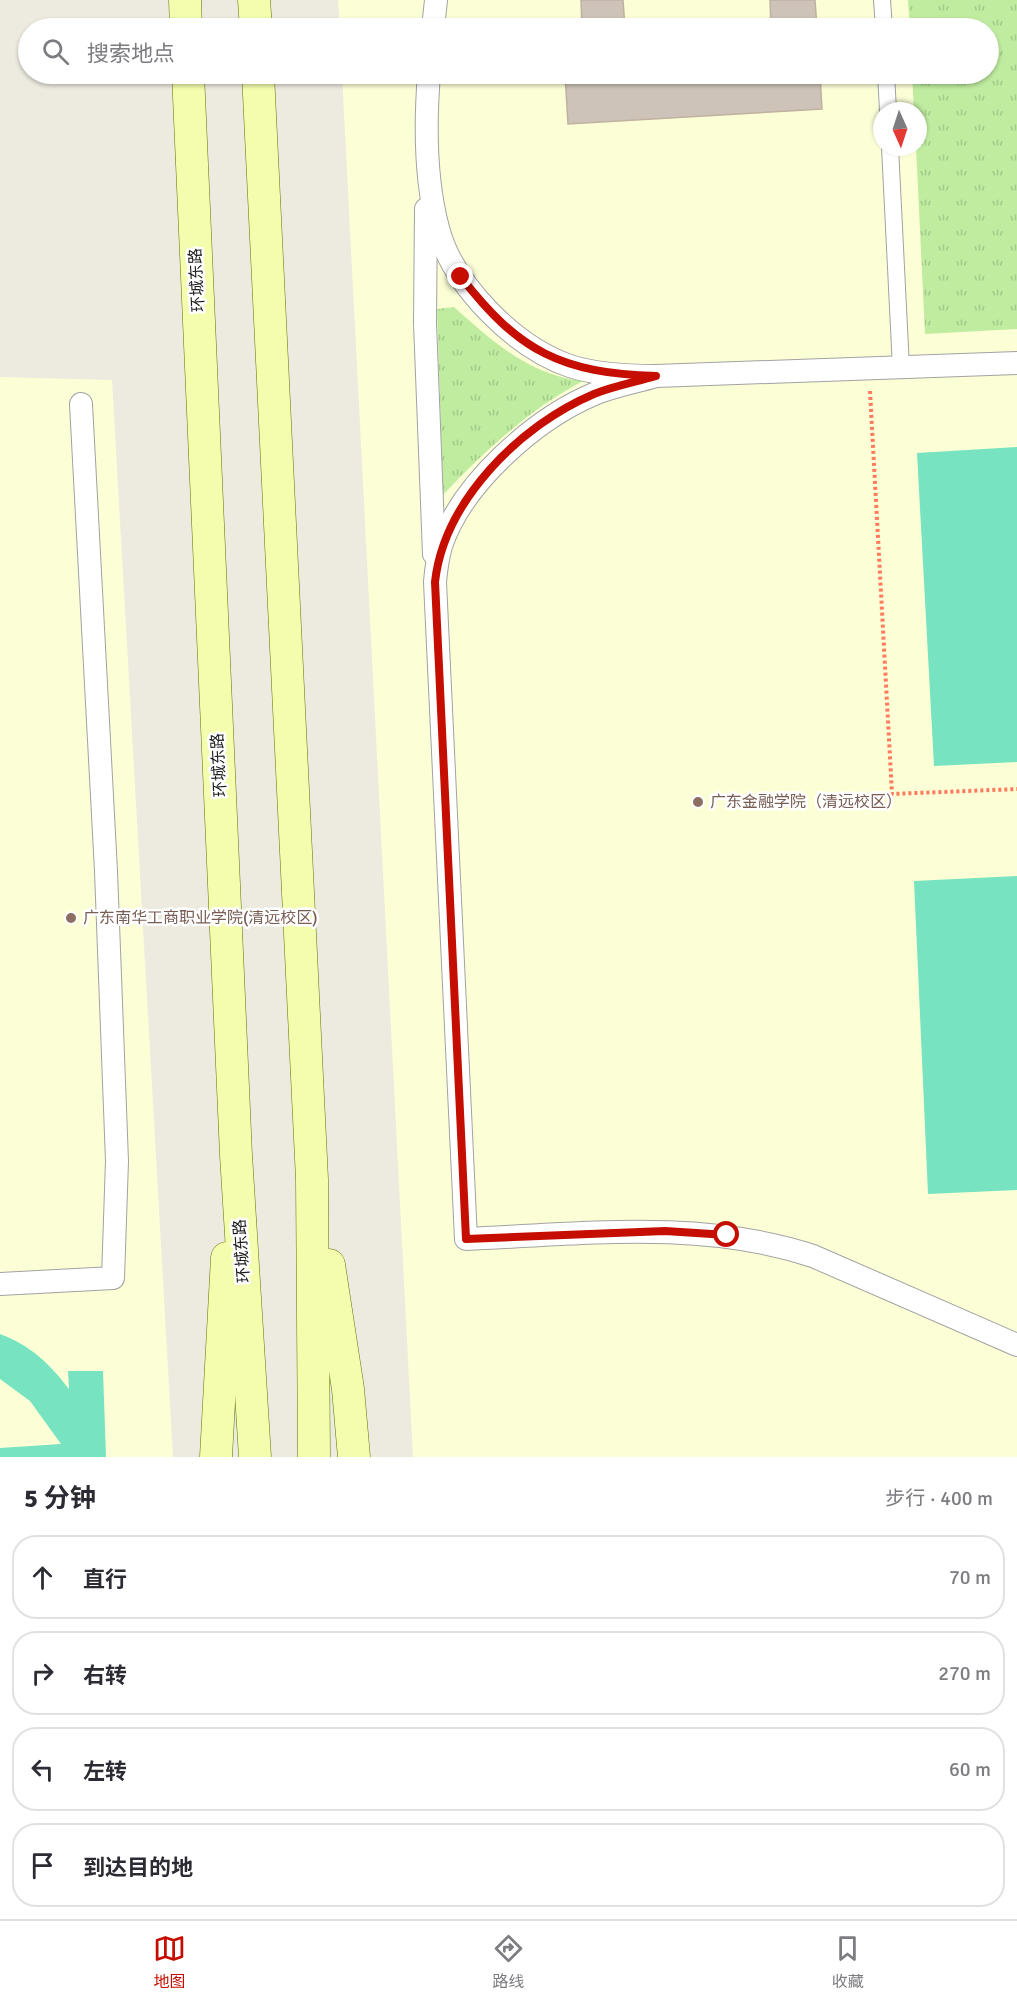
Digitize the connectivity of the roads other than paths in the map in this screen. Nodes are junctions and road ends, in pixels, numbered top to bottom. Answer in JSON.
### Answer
{"nodes":[{"id":1,"x":185,"y":0,"type":"edge"},
{"id":2,"x":254,"y":0,"type":"edge"},
{"id":3,"x":436,"y":0,"type":"edge"},
{"id":4,"x":882,"y":0,"type":"edge"},
{"id":5,"x":186,"y":18,"type":"edge"},
{"id":6,"x":255,"y":18,"type":"edge"},
{"id":7,"x":434,"y":18,"type":"edge"},
{"id":8,"x":883,"y":18,"type":"edge"},
{"id":9,"x":188,"y":84,"type":"edge"},
{"id":10,"x":258,"y":84,"type":"edge"},
{"id":11,"x":429,"y":84,"type":"edge"},
{"id":12,"x":887,"y":84,"type":"edge"},
{"id":13,"x":888,"y":102,"type":"edge"},
{"id":14,"x":428,"y":154,"type":"junction"},
{"id":15,"x":890,"y":156,"type":"edge"},
{"id":16,"x":1017,"y":363,"type":"edge"},
{"id":17,"x":901,"y":368,"type":"junction"},
{"id":18,"x":656,"y":376,"type":"junction"},
{"id":19,"x":81,"y":404,"type":"dead end"},
{"id":20,"x":435,"y":582,"type":"junction"},
{"id":21,"x":310,"y":1145,"type":"junction"},
{"id":22,"x":236,"y":1155,"type":"junction"},
{"id":23,"x":0,"y":1284,"type":"edge"},
{"id":24,"x":1017,"y":1345,"type":"edge"},
{"id":25,"x":314,"y":1445,"type":"edge"},
{"id":26,"x":255,"y":1446,"type":"edge"},
{"id":27,"x":216,"y":1457,"type":"edge"},
{"id":28,"x":354,"y":1457,"type":"edge"}],
"edges":[{"from":1,"to":5,"type":"main road"},
{"from":2,"to":6,"type":"main road"},
{"from":3,"to":7,"type":"street"},
{"from":4,"to":8,"type":"street"},
{"from":9,"to":22,"type":"main road","name":"环城东路"},
{"from":10,"to":21,"type":"main road"},
{"from":11,"to":14,"type":"street"},
{"from":12,"to":13,"type":"street"},
{"from":14,"to":18,"type":"street"},
{"from":14,"to":20,"type":"street"},
{"from":15,"to":17,"type":"street"},
{"from":16,"to":17,"type":"street"},
{"from":17,"to":18,"type":"street"},
{"from":18,"to":20,"type":"street"},
{"from":19,"to":23,"type":"street"},
{"from":20,"to":24,"type":"street"},
{"from":21,"to":25,"type":"main road"},
{"from":21,"to":28,"type":"main road"},
{"from":22,"to":26,"type":"main road","name":"环城东路"},
{"from":22,"to":27,"type":"main road"}]}
